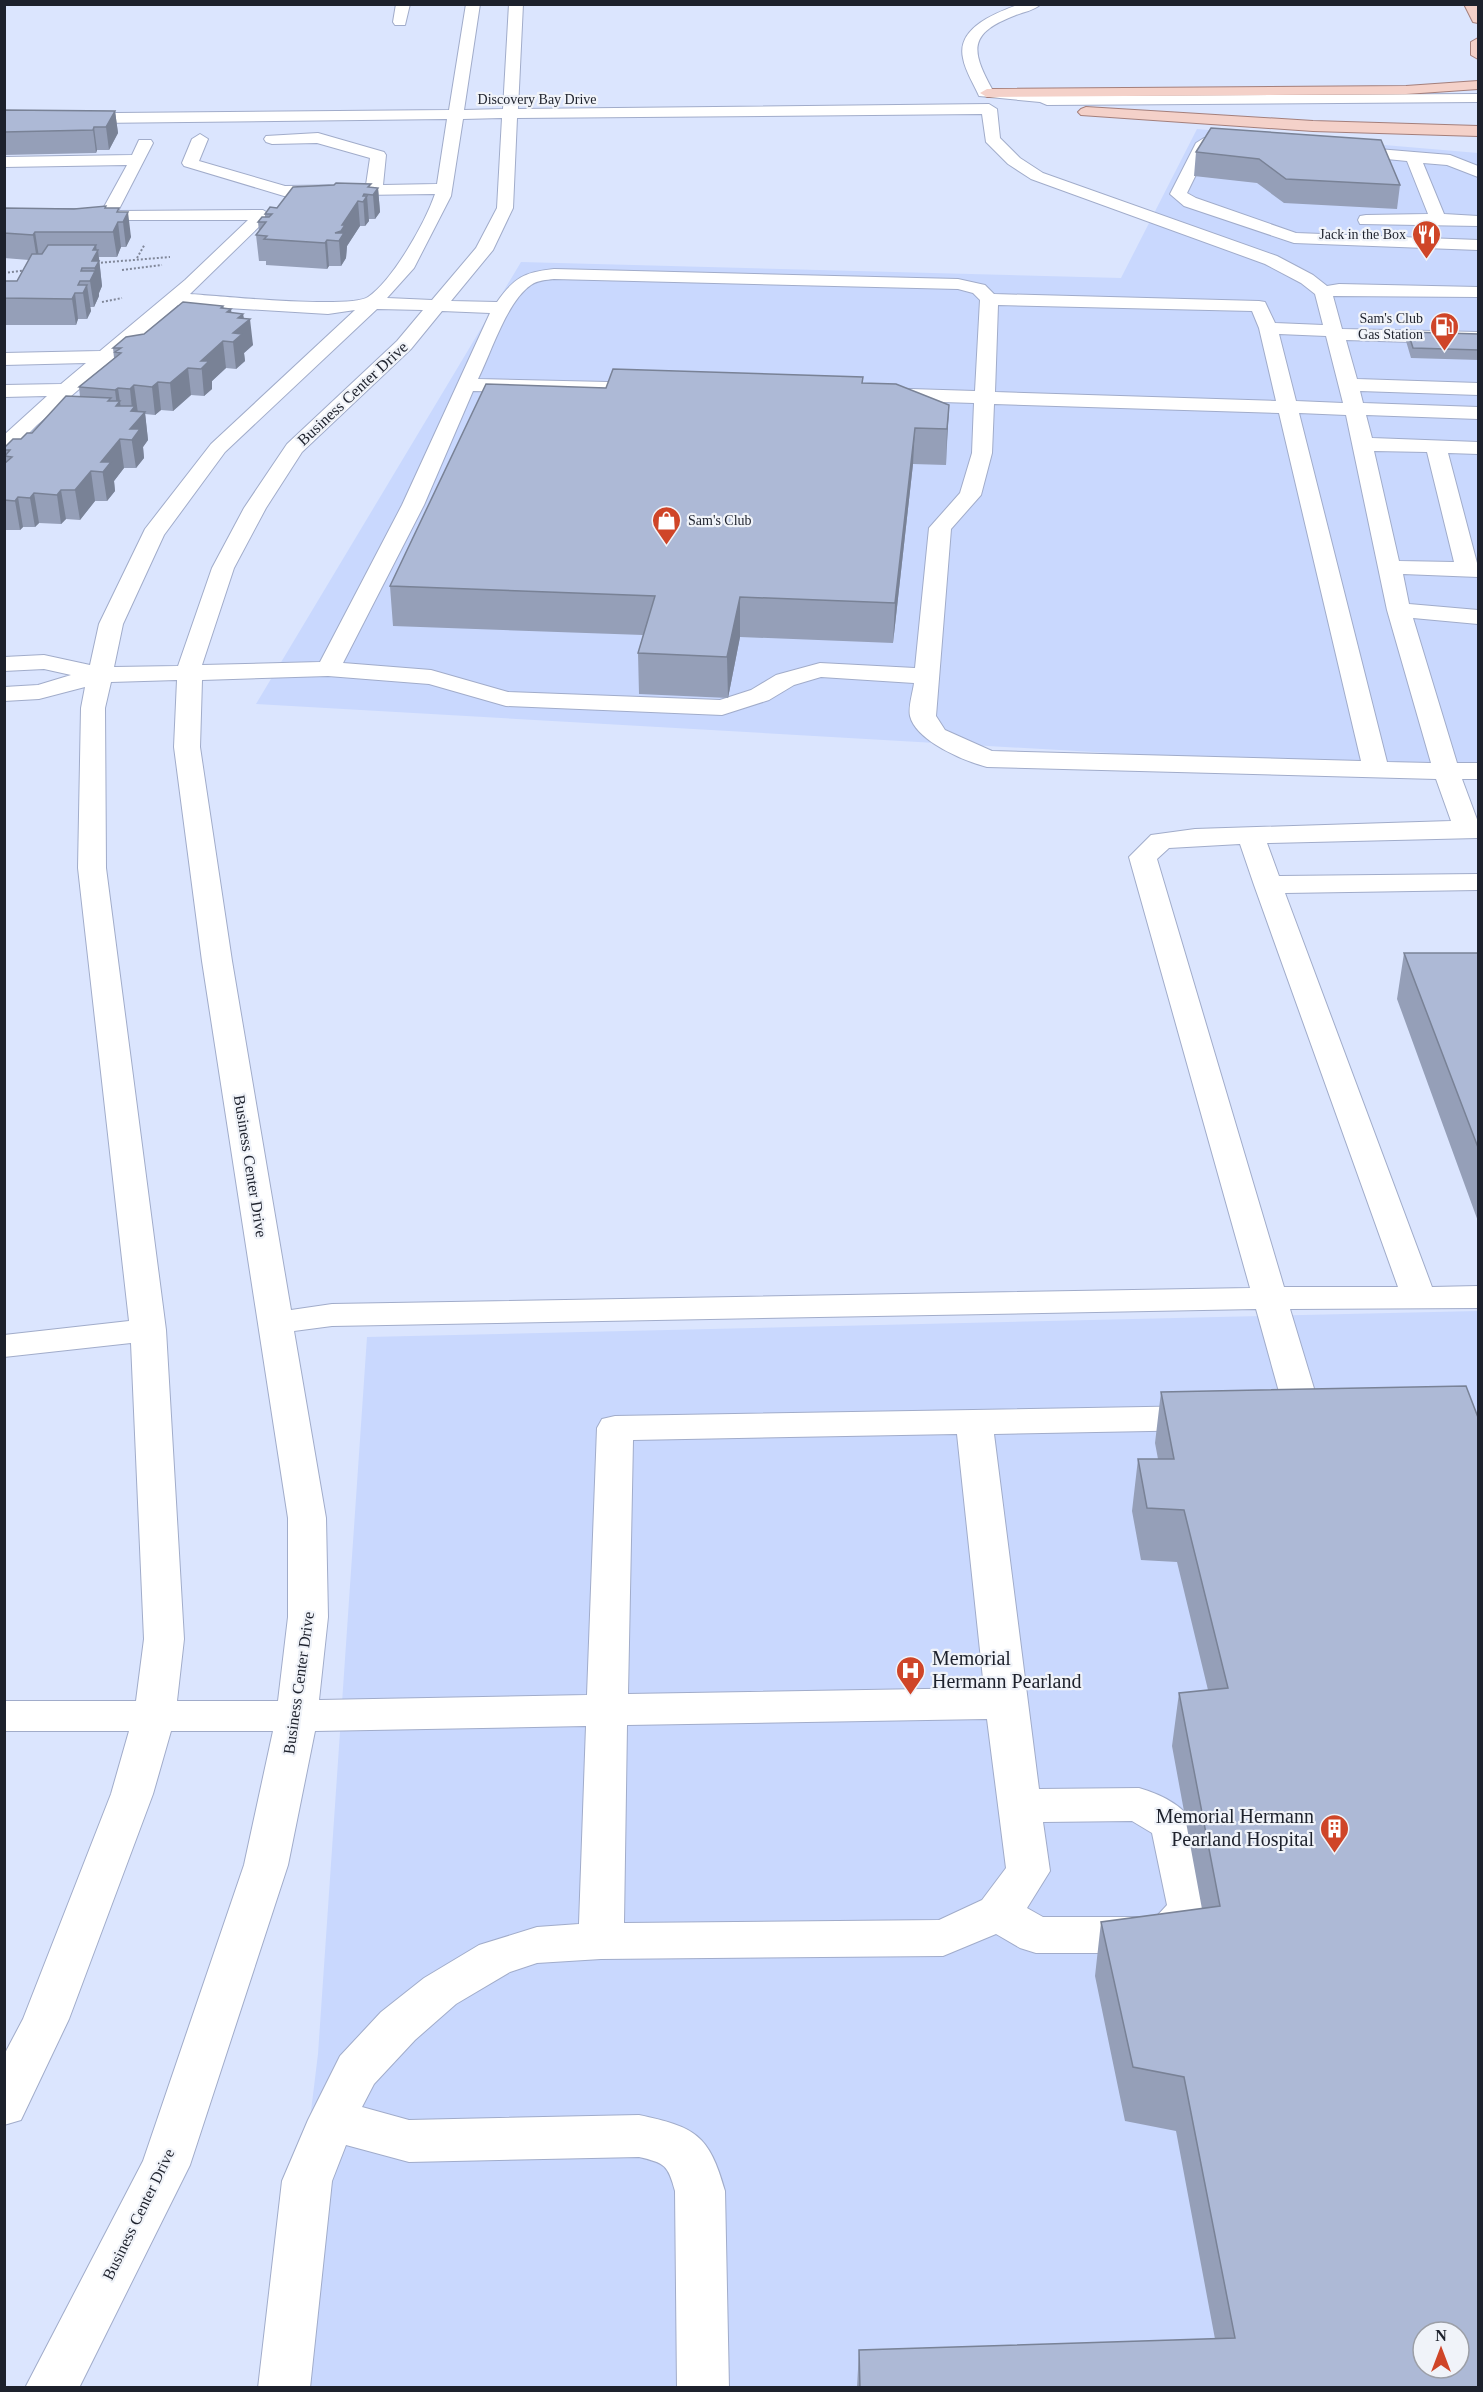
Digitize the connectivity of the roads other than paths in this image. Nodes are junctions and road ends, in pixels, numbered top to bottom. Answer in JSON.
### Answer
{"nodes":[{"id":1,"x":404,"y":4,"type":"edge"},
{"id":2,"x":473,"y":4,"type":"edge"},
{"id":3,"x":516,"y":4,"type":"edge"},
{"id":4,"x":1035,"y":4,"type":"edge"},
{"id":5,"x":1470,"y":4,"type":"edge"},
{"id":6,"x":1479,"y":19,"type":"edge"},
{"id":7,"x":400,"y":22,"type":"dead end"},
{"id":8,"x":1479,"y":42,"type":"edge"},
{"id":9,"x":1479,"y":55,"type":"edge"},
{"id":10,"x":1479,"y":86,"type":"edge"},
{"id":11,"x":964,"y":94,"type":"dead end"},
{"id":12,"x":791,"y":96,"type":"dead end"},
{"id":13,"x":1479,"y":98,"type":"edge"},
{"id":14,"x":1069,"y":100,"type":"junction"},
{"id":15,"x":988,"y":101,"type":"junction"},
{"id":16,"x":4,"y":105,"type":"edge"},
{"id":17,"x":458,"y":106,"type":"junction"},
{"id":18,"x":511,"y":106,"type":"junction"},
{"id":19,"x":595,"y":113,"type":"junction"},
{"id":20,"x":157,"y":117,"type":"junction"},
{"id":21,"x":4,"y":119,"type":"edge"},
{"id":22,"x":1479,"y":131,"type":"edge"},
{"id":23,"x":179,"y":139,"type":"dead end"},
{"id":24,"x":259,"y":139,"type":"dead end"},
{"id":25,"x":1248,"y":144,"type":"edge"},
{"id":26,"x":1331,"y":151,"type":"edge"},
{"id":27,"x":1413,"y":157,"type":"junction"},
{"id":28,"x":138,"y":160,"type":"junction"},
{"id":29,"x":4,"y":162,"type":"edge"},
{"id":30,"x":1479,"y":172,"type":"edge"},
{"id":31,"x":444,"y":189,"type":"junction"},
{"id":32,"x":374,"y":190,"type":"junction"},
{"id":33,"x":1438,"y":219,"type":"junction"},
{"id":34,"x":1479,"y":221,"type":"edge"},
{"id":35,"x":1294,"y":238,"type":"junction"},
{"id":36,"x":1479,"y":245,"type":"edge"},
{"id":37,"x":1248,"y":251,"type":"junction"},
{"id":38,"x":191,"y":284,"type":"junction"},
{"id":39,"x":1323,"y":292,"type":"junction"},
{"id":40,"x":1479,"y":292,"type":"edge"},
{"id":41,"x":174,"y":299,"type":"junction"},
{"id":42,"x":989,"y":299,"type":"junction"},
{"id":43,"x":371,"y":303,"type":"junction"},
{"id":44,"x":439,"y":305,"type":"junction"},
{"id":45,"x":502,"y":308,"type":"junction"},
{"id":46,"x":1268,"y":328,"type":"junction"},
{"id":47,"x":1334,"y":332,"type":"junction"},
{"id":48,"x":1479,"y":338,"type":"edge"},
{"id":49,"x":105,"y":357,"type":"junction"},
{"id":50,"x":4,"y":359,"type":"edge"},
{"id":51,"x":466,"y":385,"type":"junction"},
{"id":52,"x":1348,"y":385,"type":"junction"},
{"id":53,"x":674,"y":389,"type":"edge"},
{"id":54,"x":1479,"y":389,"type":"edge"},
{"id":55,"x":66,"y":390,"type":"junction"},
{"id":56,"x":4,"y":391,"type":"edge"},
{"id":57,"x":864,"y":393,"type":"edge"},
{"id":58,"x":986,"y":396,"type":"junction"},
{"id":59,"x":1287,"y":407,"type":"junction"},
{"id":60,"x":1355,"y":409,"type":"junction"},
{"id":61,"x":1479,"y":413,"type":"edge"},
{"id":62,"x":1363,"y":444,"type":"junction"},
{"id":63,"x":4,"y":447,"type":"edge"},
{"id":64,"x":1436,"y":447,"type":"junction"},
{"id":65,"x":1479,"y":448,"type":"edge"},
{"id":66,"x":1389,"y":567,"type":"junction"},
{"id":67,"x":1473,"y":570,"type":"edge"},
{"id":68,"x":1399,"y":610,"type":"junction"},
{"id":69,"x":1479,"y":616,"type":"edge"},
{"id":70,"x":4,"y":664,"type":"edge"},
{"id":71,"x":328,"y":669,"type":"junction"},
{"id":72,"x":190,"y":671,"type":"junction"},
{"id":73,"x":100,"y":675,"type":"junction"},
{"id":74,"x":927,"y":676,"type":"junction"},
{"id":75,"x":4,"y":694,"type":"edge"},
{"id":76,"x":1376,"y":769,"type":"junction"},
{"id":77,"x":1446,"y":771,"type":"junction"},
{"id":78,"x":1479,"y":771,"type":"edge"},
{"id":79,"x":1473,"y":829,"type":"edge"},
{"id":80,"x":1250,"y":835,"type":"junction"},
{"id":81,"x":1479,"y":882,"type":"edge"},
{"id":82,"x":1268,"y":885,"type":"junction"},
{"id":83,"x":1479,"y":1297,"type":"edge"},
{"id":84,"x":1269,"y":1298,"type":"junction"},
{"id":85,"x":1419,"y":1298,"type":"junction"},
{"id":86,"x":277,"y":1323,"type":"junction"},
{"id":87,"x":148,"y":1330,"type":"junction"},
{"id":88,"x":4,"y":1346,"type":"edge"},
{"id":89,"x":1268,"y":1417,"type":"junction"},
{"id":90,"x":1350,"y":1417,"type":"edge"},
{"id":91,"x":974,"y":1422,"type":"junction"},
{"id":92,"x":1006,"y":1703,"type":"junction"},
{"id":93,"x":607,"y":1710,"type":"junction"},
{"id":94,"x":155,"y":1715,"type":"junction"},
{"id":95,"x":4,"y":1716,"type":"edge"},
{"id":96,"x":297,"y":1716,"type":"junction"},
{"id":97,"x":1019,"y":1806,"type":"junction"},
{"id":98,"x":998,"y":1913,"type":"junction"},
{"id":99,"x":601,"y":1941,"type":"junction"},
{"id":100,"x":4,"y":2105,"type":"edge"},
{"id":101,"x":332,"y":2120,"type":"junction"},
{"id":102,"x":51,"y":2388,"type":"edge"},
{"id":103,"x":284,"y":2388,"type":"edge"},
{"id":104,"x":703,"y":2388,"type":"edge"}],
"edges":[{"from":1,"to":7,"type":"street"},
{"from":2,"to":17,"type":"street"},
{"from":3,"to":18,"type":"street","name":"Business Center Drive"},
{"from":4,"to":15,"type":"street"},
{"from":5,"to":6,"type":"main road"},
{"from":8,"to":9,"type":"main road"},
{"from":10,"to":15,"type":"main road"},
{"from":11,"to":15,"type":"street","name":"Discovery Bay Drive"},
{"from":12,"to":18,"type":"street","name":"Discovery Bay Drive"},
{"from":13,"to":14,"type":"street"},
{"from":14,"to":15,"type":"street","name":"Discovery Bay Drive"},
{"from":14,"to":19,"type":"street"},
{"from":15,"to":19,"type":"street","name":"Discovery Bay Drive"},
{"from":15,"to":22,"type":"main road"},
{"from":15,"to":37,"type":"street"},
{"from":16,"to":17,"type":"street","name":"Discovery Bay Drive"},
{"from":17,"to":18,"type":"street","name":"Discovery Bay Drive"},
{"from":17,"to":20,"type":"street","name":"Discovery Bay Drive"},
{"from":17,"to":31,"type":"street"},
{"from":18,"to":19,"type":"street","name":"Discovery Bay Drive"},
{"from":18,"to":44,"type":"street","name":"Business Center Drive"},
{"from":20,"to":21,"type":"street","name":"Discovery Bay Drive"},
{"from":20,"to":28,"type":"street"},
{"from":23,"to":32,"type":"street"},
{"from":24,"to":32,"type":"street"},
{"from":25,"to":35,"type":"street"},
{"from":26,"to":27,"type":"street"},
{"from":27,"to":30,"type":"street"},
{"from":27,"to":33,"type":"street"},
{"from":28,"to":29,"type":"street"},
{"from":28,"to":38,"type":"street"},
{"from":31,"to":32,"type":"street"},
{"from":31,"to":43,"type":"street"},
{"from":33,"to":34,"type":"street"},
{"from":33,"to":35,"type":"street"},
{"from":35,"to":36,"type":"street"},
{"from":35,"to":37,"type":"street"},
{"from":37,"to":39,"type":"street"},
{"from":38,"to":41,"type":"street"},
{"from":38,"to":43,"type":"street"},
{"from":39,"to":40,"type":"street"},
{"from":39,"to":47,"type":"street"},
{"from":41,"to":43,"type":"street"},
{"from":41,"to":49,"type":"street"},
{"from":42,"to":45,"type":"street"},
{"from":42,"to":46,"type":"street"},
{"from":42,"to":58,"type":"street"},
{"from":43,"to":44,"type":"street"},
{"from":43,"to":73,"type":"street"},
{"from":44,"to":45,"type":"street"},
{"from":44,"to":72,"type":"street","name":"Business Center Drive"},
{"from":45,"to":51,"type":"street"},
{"from":46,"to":47,"type":"street"},
{"from":46,"to":59,"type":"street"},
{"from":47,"to":48,"type":"street"},
{"from":47,"to":52,"type":"street"},
{"from":49,"to":50,"type":"street"},
{"from":49,"to":55,"type":"street"},
{"from":51,"to":53,"type":"street"},
{"from":51,"to":71,"type":"street"},
{"from":52,"to":54,"type":"street"},
{"from":52,"to":60,"type":"street"},
{"from":55,"to":56,"type":"street"},
{"from":55,"to":63,"type":"street"},
{"from":57,"to":58,"type":"street"},
{"from":58,"to":59,"type":"street"},
{"from":58,"to":74,"type":"street"},
{"from":59,"to":60,"type":"street"},
{"from":59,"to":76,"type":"street"},
{"from":60,"to":61,"type":"street"},
{"from":60,"to":62,"type":"street"},
{"from":62,"to":64,"type":"street"},
{"from":62,"to":66,"type":"street"},
{"from":64,"to":65,"type":"street"},
{"from":64,"to":67,"type":"street"},
{"from":66,"to":67,"type":"street"},
{"from":66,"to":68,"type":"street"},
{"from":68,"to":69,"type":"street"},
{"from":68,"to":77,"type":"street"},
{"from":70,"to":73,"type":"street"},
{"from":71,"to":72,"type":"street"},
{"from":71,"to":74,"type":"street"},
{"from":72,"to":73,"type":"street"},
{"from":72,"to":86,"type":"street","name":"Business Center Drive"},
{"from":73,"to":75,"type":"street"},
{"from":73,"to":87,"type":"street"},
{"from":74,"to":76,"type":"street"},
{"from":76,"to":77,"type":"street"},
{"from":77,"to":78,"type":"street"},
{"from":77,"to":79,"type":"street"},
{"from":79,"to":80,"type":"street"},
{"from":80,"to":82,"type":"street"},
{"from":80,"to":84,"type":"street"},
{"from":81,"to":82,"type":"street"},
{"from":82,"to":85,"type":"street"},
{"from":83,"to":85,"type":"street"},
{"from":84,"to":85,"type":"street"},
{"from":84,"to":86,"type":"street"},
{"from":84,"to":89,"type":"street"},
{"from":86,"to":96,"type":"street","name":"Business Center Drive"},
{"from":87,"to":88,"type":"street"},
{"from":87,"to":94,"type":"street"},
{"from":89,"to":90,"type":"street"},
{"from":89,"to":91,"type":"street"},
{"from":91,"to":92,"type":"street"},
{"from":91,"to":93,"type":"street"},
{"from":92,"to":93,"type":"street"},
{"from":92,"to":97,"type":"street"},
{"from":93,"to":96,"type":"street"},
{"from":93,"to":99,"type":"street"},
{"from":94,"to":95,"type":"street"},
{"from":94,"to":96,"type":"street"},
{"from":94,"to":100,"type":"street"},
{"from":96,"to":102,"type":"street","name":"Business Center Drive"},
{"from":97,"to":98,"type":"street"},
{"from":97,"to":98,"type":"street"},
{"from":98,"to":99,"type":"street"},
{"from":99,"to":101,"type":"street"},
{"from":101,"to":103,"type":"street"},
{"from":101,"to":104,"type":"street"}]}
